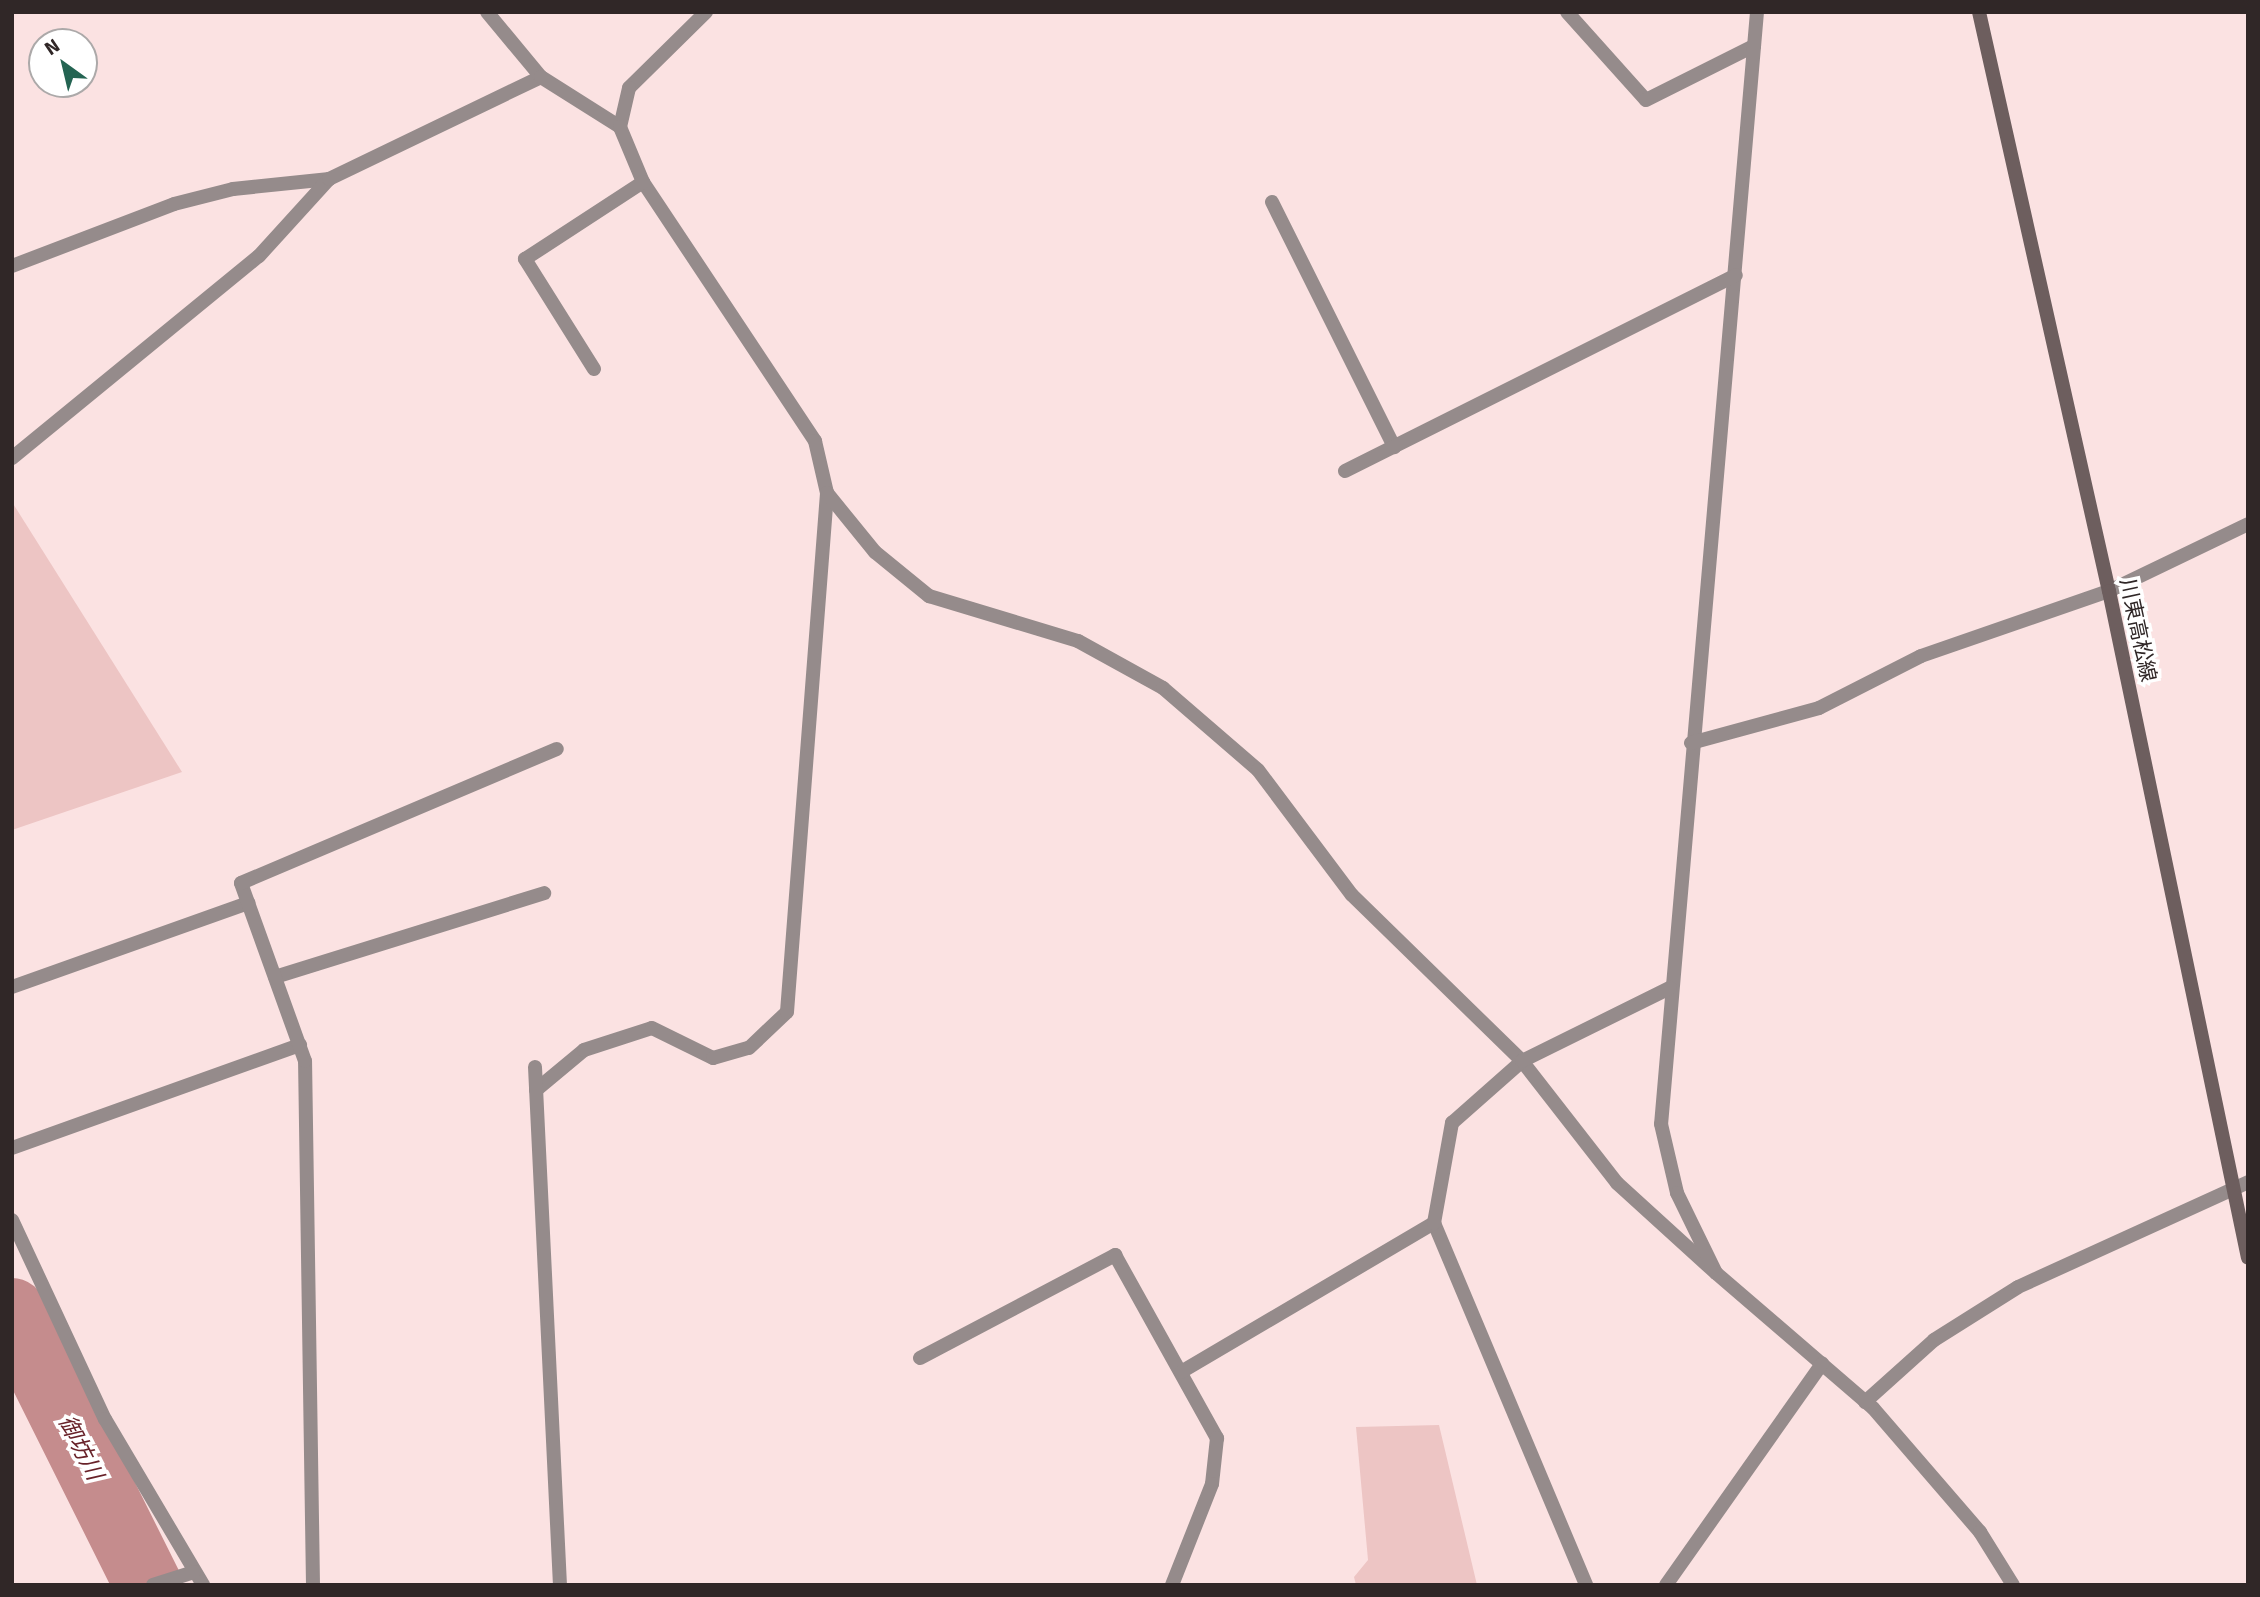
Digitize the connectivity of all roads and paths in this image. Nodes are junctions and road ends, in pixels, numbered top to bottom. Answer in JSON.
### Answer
{"nodes":[{"id":1,"x":487,"y":12,"type":"edge"},
{"id":2,"x":706,"y":12,"type":"edge"},
{"id":3,"x":1567,"y":12,"type":"edge"},
{"id":4,"x":1757,"y":12,"type":"edge"},
{"id":5,"x":1979,"y":12,"type":"edge"},
{"id":6,"x":1754,"y":46,"type":"junction"},
{"id":7,"x":541,"y":77,"type":"junction"},
{"id":8,"x":620,"y":127,"type":"junction"},
{"id":9,"x":329,"y":179,"type":"junction"},
{"id":10,"x":643,"y":182,"type":"junction"},
{"id":11,"x":1272,"y":202,"type":"dead end"},
{"id":12,"x":12,"y":266,"type":"edge"},
{"id":13,"x":1736,"y":275,"type":"junction"},
{"id":14,"x":594,"y":369,"type":"dead end"},
{"id":15,"x":1394,"y":447,"type":"junction"},
{"id":16,"x":12,"y":458,"type":"edge"},
{"id":17,"x":1345,"y":471,"type":"dead end"},
{"id":18,"x":827,"y":494,"type":"junction"},
{"id":19,"x":2248,"y":524,"type":"edge"},
{"id":20,"x":2109,"y":591,"type":"junction"},
{"id":21,"x":1691,"y":743,"type":"junction"},
{"id":22,"x":557,"y":749,"type":"dead end"},
{"id":23,"x":544,"y":893,"type":"dead end"},
{"id":24,"x":248,"y":903,"type":"junction"},
{"id":25,"x":275,"y":978,"type":"junction"},
{"id":26,"x":12,"y":988,"type":"edge"},
{"id":27,"x":1670,"y":988,"type":"junction"},
{"id":28,"x":300,"y":1045,"type":"junction"},
{"id":29,"x":1522,"y":1061,"type":"junction"},
{"id":30,"x":535,"y":1067,"type":"dead end"},
{"id":31,"x":536,"y":1090,"type":"junction"},
{"id":32,"x":12,"y":1148,"type":"edge"},
{"id":33,"x":2248,"y":1182,"type":"edge"},
{"id":34,"x":2231,"y":1189,"type":"junction"},
{"id":35,"x":12,"y":1220,"type":"edge"},
{"id":36,"x":1434,"y":1223,"type":"junction"},
{"id":37,"x":2248,"y":1258,"type":"edge"},
{"id":38,"x":1716,"y":1273,"type":"junction"},
{"id":39,"x":920,"y":1358,"type":"dead end"},
{"id":40,"x":1822,"y":1364,"type":"junction"},
{"id":41,"x":1181,"y":1372,"type":"junction"},
{"id":42,"x":1865,"y":1402,"type":"junction"},
{"id":43,"x":194,"y":1572,"type":"junction"},
{"id":44,"x":159,"y":1583,"type":"edge"},
{"id":45,"x":203,"y":1585,"type":"edge"},
{"id":46,"x":313,"y":1585,"type":"edge"},
{"id":47,"x":560,"y":1585,"type":"edge"},
{"id":48,"x":1172,"y":1585,"type":"edge"},
{"id":49,"x":1586,"y":1585,"type":"edge"},
{"id":50,"x":1666,"y":1585,"type":"edge"},
{"id":51,"x":2013,"y":1585,"type":"edge"}],
"edges":[{"from":1,"to":7,"type":"street"},
{"from":2,"to":8,"type":"street"},
{"from":3,"to":6,"type":"street"},
{"from":4,"to":6,"type":"street"},
{"from":5,"to":20,"type":"main road","name":"川東高松線"},
{"from":6,"to":13,"type":"street"},
{"from":7,"to":8,"type":"street"},
{"from":7,"to":9,"type":"street"},
{"from":8,"to":10,"type":"street"},
{"from":9,"to":12,"type":"street"},
{"from":9,"to":16,"type":"street"},
{"from":10,"to":14,"type":"street"},
{"from":10,"to":18,"type":"street"},
{"from":11,"to":15,"type":"street"},
{"from":13,"to":15,"type":"street"},
{"from":13,"to":21,"type":"street"},
{"from":15,"to":17,"type":"street"},
{"from":18,"to":29,"type":"street"},
{"from":18,"to":31,"type":"street"},
{"from":19,"to":20,"type":"street"},
{"from":20,"to":21,"type":"street"},
{"from":20,"to":34,"type":"main road","name":"川東高松線"},
{"from":21,"to":27,"type":"street"},
{"from":22,"to":24,"type":"street"},
{"from":23,"to":25,"type":"street"},
{"from":24,"to":25,"type":"street"},
{"from":24,"to":26,"type":"street"},
{"from":25,"to":28,"type":"street"},
{"from":27,"to":29,"type":"street"},
{"from":27,"to":38,"type":"street"},
{"from":28,"to":32,"type":"street"},
{"from":28,"to":46,"type":"street"},
{"from":29,"to":36,"type":"street"},
{"from":29,"to":38,"type":"street"},
{"from":30,"to":31,"type":"street"},
{"from":31,"to":47,"type":"street"},
{"from":33,"to":34,"type":"street"},
{"from":34,"to":37,"type":"main road","name":"川東高松線"},
{"from":34,"to":42,"type":"street"},
{"from":35,"to":43,"type":"street"},
{"from":36,"to":41,"type":"street"},
{"from":36,"to":49,"type":"street"},
{"from":38,"to":40,"type":"street"},
{"from":39,"to":41,"type":"street"},
{"from":40,"to":42,"type":"street"},
{"from":40,"to":50,"type":"street"},
{"from":41,"to":48,"type":"street"},
{"from":42,"to":51,"type":"street"},
{"from":43,"to":44,"type":"street"},
{"from":43,"to":45,"type":"street"}]}
